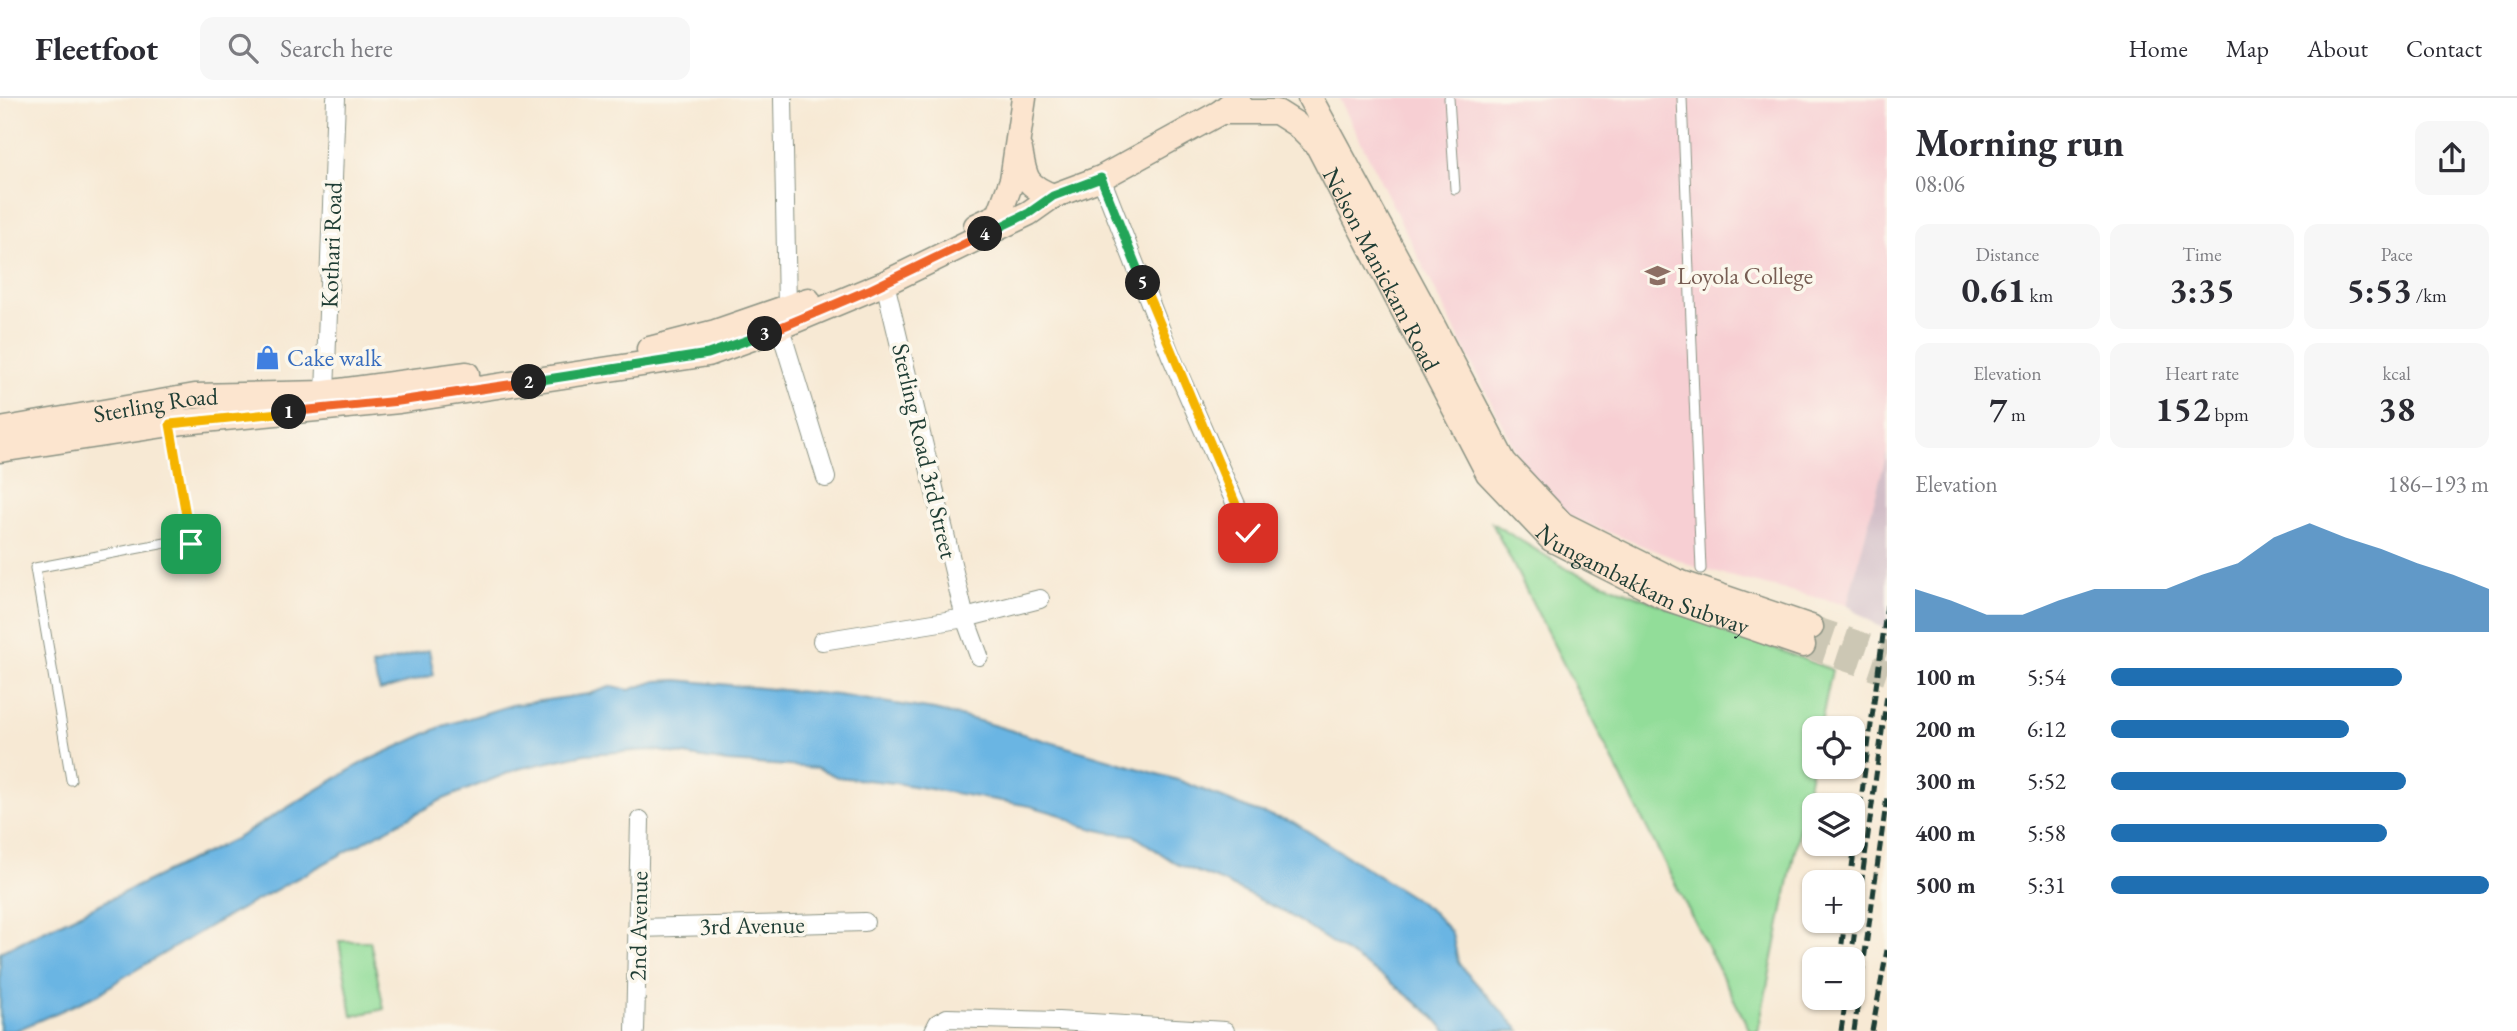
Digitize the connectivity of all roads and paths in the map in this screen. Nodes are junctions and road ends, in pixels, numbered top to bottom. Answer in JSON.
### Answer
{"nodes":[{"id":1,"x":336,"y":98,"type":"edge"},
{"id":2,"x":783,"y":98,"type":"edge"},
{"id":3,"x":1024,"y":98,"type":"edge"},
{"id":4,"x":1310,"y":98,"type":"edge"},
{"id":5,"x":1449,"y":98,"type":"edge"},
{"id":6,"x":1682,"y":98,"type":"edge"},
{"id":7,"x":1229,"y":105,"type":"edge"},
{"id":8,"x":1018,"y":139,"type":"junction"},
{"id":9,"x":1101,"y":178,"type":"junction"},
{"id":10,"x":1455,"y":189,"type":"dead end"},
{"id":11,"x":1053,"y":196,"type":"junction"},
{"id":12,"x":885,"y":283,"type":"junction"},
{"id":13,"x":784,"y":317,"type":"junction"},
{"id":14,"x":325,"y":393,"type":"junction"},
{"id":15,"x":170,"y":424,"type":"junction"},
{"id":16,"x":0,"y":430,"type":"edge"},
{"id":17,"x":0,"y":450,"type":"edge"},
{"id":18,"x":826,"y":478,"type":"dead end"},
{"id":19,"x":1508,"y":481,"type":"junction"},
{"id":20,"x":1248,"y":533,"type":"dead end"},
{"id":21,"x":1701,"y":569,"type":"dead end"},
{"id":22,"x":1040,"y":599,"type":"dead end"},
{"id":23,"x":965,"y":618,"type":"junction"},
{"id":24,"x":1807,"y":636,"type":"tunnel mouth"},
{"id":25,"x":822,"y":641,"type":"dead end"},
{"id":26,"x":979,"y":656,"type":"dead end"},
{"id":27,"x":71,"y":780,"type":"dead end"},
{"id":28,"x":640,"y":820,"type":"dead end"},
{"id":29,"x":865,"y":922,"type":"dead end"},
{"id":30,"x":638,"y":928,"type":"junction"},
{"id":31,"x":635,"y":1031,"type":"edge"},
{"id":32,"x":934,"y":1031,"type":"edge"},
{"id":33,"x":1221,"y":1031,"type":"edge"}],
"edges":[{"from":1,"to":14,"type":"street","name":"Kothari Road"},
{"from":2,"to":13,"type":"street"},
{"from":3,"to":8,"type":"main road"},
{"from":4,"to":19,"type":"main road","name":"Nelson Manickam Road"},
{"from":5,"to":10,"type":"lane"},
{"from":6,"to":21,"type":"lane"},
{"from":7,"to":9,"type":"main road","name":"Sterling Road"},
{"from":7,"to":19,"type":"main road","name":"Nelson Manickam Road"},
{"from":8,"to":11,"type":"main road"},
{"from":8,"to":13,"type":"main road","name":"Sterling Road"},
{"from":9,"to":11,"type":"main road","name":"Sterling Road"},
{"from":9,"to":20,"type":"street"},
{"from":11,"to":12,"type":"main road","name":"Sterling Road"},
{"from":12,"to":13,"type":"main road","name":"Sterling Road"},
{"from":12,"to":23,"type":"street","name":"Sterling Road 3rd Street"},
{"from":13,"to":14,"type":"main road","name":"Sterling Road"},
{"from":13,"to":15,"type":"main road","name":"Sterling Road"},
{"from":13,"to":18,"type":"street"},
{"from":14,"to":16,"type":"main road","name":"Sterling Road"},
{"from":15,"to":17,"type":"main road","name":"Sterling Road"},
{"from":15,"to":27,"type":"lane"},
{"from":19,"to":24,"type":"main road","name":"Nungambakkam Subway"},
{"from":22,"to":23,"type":"street"},
{"from":23,"to":25,"type":"street"},
{"from":23,"to":26,"type":"street","name":"Sterling Road 3rd Street"},
{"from":28,"to":30,"type":"street","name":"2nd Avenue"},
{"from":29,"to":30,"type":"street","name":"3rd Avenue"},
{"from":30,"to":31,"type":"street","name":"2nd Avenue"},
{"from":32,"to":33,"type":"street"}]}
